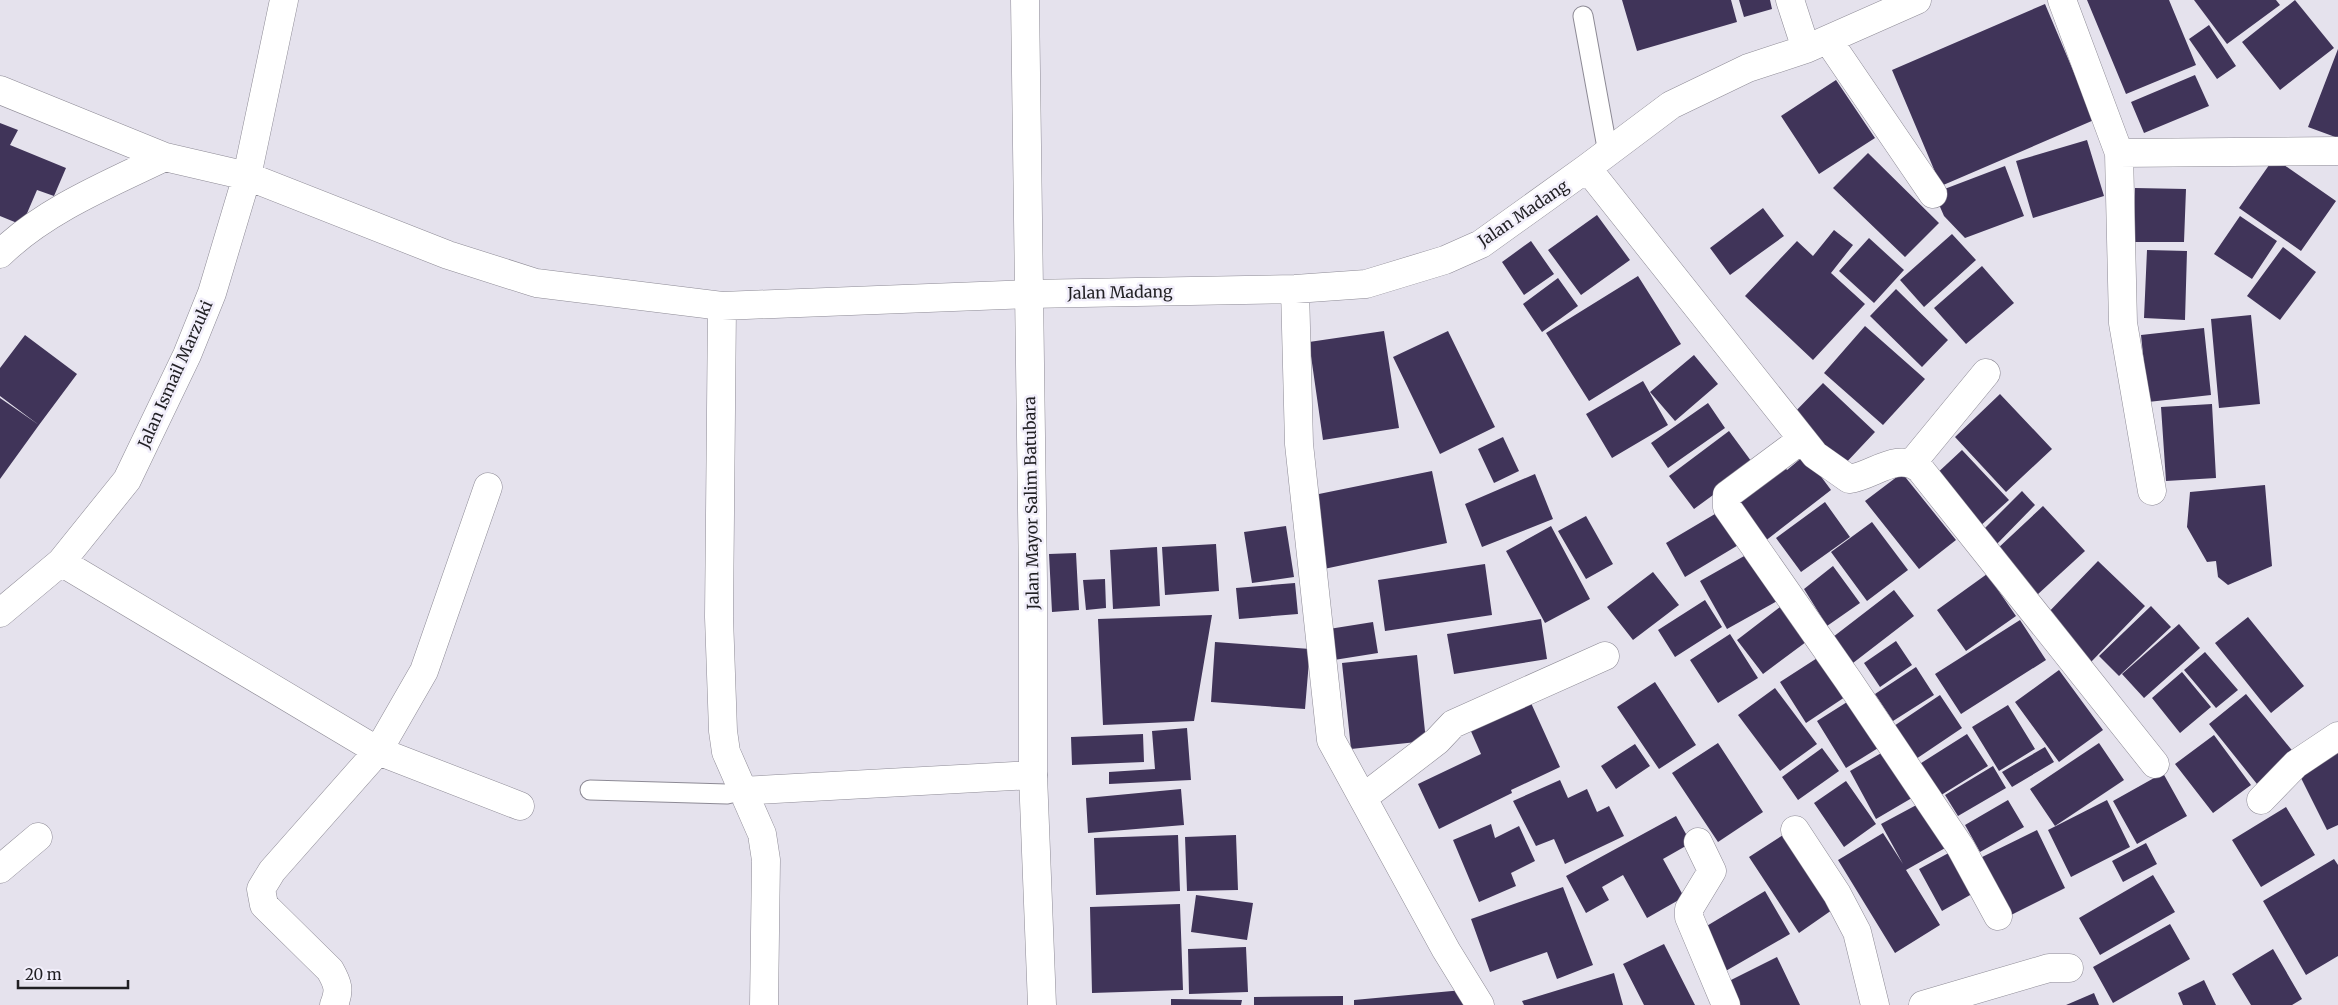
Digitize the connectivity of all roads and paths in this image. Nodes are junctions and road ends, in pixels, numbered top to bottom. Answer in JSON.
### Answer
{"nodes":[{"id":1,"x":284,"y":0,"type":"edge"},
{"id":2,"x":1025,"y":0,"type":"edge"},
{"id":3,"x":1790,"y":0,"type":"edge"},
{"id":4,"x":1917,"y":0,"type":"edge"},
{"id":5,"x":2062,"y":0,"type":"edge"},
{"id":6,"x":1583,"y":16,"type":"dead end"},
{"id":7,"x":1817,"y":45,"type":"junction"},
{"id":8,"x":0,"y":90,"type":"edge"},
{"id":9,"x":2338,"y":151,"type":"edge"},
{"id":10,"x":2119,"y":153,"type":"junction"},
{"id":11,"x":165,"y":157,"type":"junction"},
{"id":12,"x":1598,"y":161,"type":"junction"},
{"id":13,"x":247,"y":176,"type":"junction"},
{"id":14,"x":1933,"y":194,"type":"dead end"},
{"id":15,"x":0,"y":254,"type":"edge"},
{"id":16,"x":1295,"y":289,"type":"junction"},
{"id":17,"x":1028,"y":294,"type":"junction"},
{"id":18,"x":722,"y":306,"type":"junction"},
{"id":19,"x":1986,"y":373,"type":"dead end"},
{"id":20,"x":1801,"y":440,"type":"junction"},
{"id":21,"x":1912,"y":463,"type":"junction"},
{"id":22,"x":488,"y":487,"type":"dead end"},
{"id":23,"x":2152,"y":491,"type":"dead end"},
{"id":24,"x":61,"y":562,"type":"junction"},
{"id":25,"x":0,"y":612,"type":"edge"},
{"id":26,"x":1605,"y":656,"type":"dead end"},
{"id":27,"x":2338,"y":736,"type":"edge"},
{"id":28,"x":378,"y":751,"type":"junction"},
{"id":29,"x":2155,"y":764,"type":"dead end"},
{"id":30,"x":1033,"y":775,"type":"junction"},
{"id":31,"x":590,"y":790,"type":"dead end"},
{"id":32,"x":741,"y":791,"type":"junction"},
{"id":33,"x":1364,"y":797,"type":"junction"},
{"id":34,"x":2262,"y":800,"type":"dead end"},
{"id":35,"x":520,"y":806,"type":"dead end"},
{"id":36,"x":1795,"y":830,"type":"dead end"},
{"id":37,"x":38,"y":837,"type":"dead end"},
{"id":38,"x":1698,"y":842,"type":"dead end"},
{"id":39,"x":0,"y":868,"type":"edge"},
{"id":40,"x":1998,"y":916,"type":"dead end"},
{"id":41,"x":2069,"y":968,"type":"dead end"},
{"id":42,"x":334,"y":1005,"type":"edge"},
{"id":43,"x":764,"y":1005,"type":"edge"},
{"id":44,"x":1042,"y":1005,"type":"edge"},
{"id":45,"x":1480,"y":1005,"type":"edge"},
{"id":46,"x":1726,"y":1005,"type":"edge"},
{"id":47,"x":1875,"y":1005,"type":"edge"},
{"id":48,"x":1923,"y":1005,"type":"edge"}],
"edges":[{"from":1,"to":13,"type":"street","name":"Jalan Ismail Marzuki"},
{"from":2,"to":17,"type":"street","name":"Jalan Mayor Salim Batubara"},
{"from":3,"to":7,"type":"street"},
{"from":4,"to":7,"type":"street","name":"Jalan Madang"},
{"from":5,"to":10,"type":"street"},
{"from":6,"to":12,"type":"lane"},
{"from":7,"to":12,"type":"street","name":"Jalan Madang"},
{"from":7,"to":14,"type":"street"},
{"from":8,"to":11,"type":"street","name":"Jalan Madang"},
{"from":9,"to":10,"type":"street"},
{"from":10,"to":23,"type":"street"},
{"from":11,"to":13,"type":"street","name":"Jalan Madang"},
{"from":11,"to":15,"type":"street"},
{"from":12,"to":16,"type":"street","name":"Jalan Madang"},
{"from":12,"to":20,"type":"street"},
{"from":13,"to":18,"type":"street","name":"Jalan Madang"},
{"from":13,"to":24,"type":"street","name":"Jalan Ismail Marzuki"},
{"from":16,"to":17,"type":"street","name":"Jalan Madang"},
{"from":16,"to":33,"type":"street"},
{"from":17,"to":18,"type":"street","name":"Jalan Madang"},
{"from":17,"to":30,"type":"street","name":"Jalan Mayor Salim Batubara"},
{"from":18,"to":32,"type":"street"},
{"from":19,"to":21,"type":"street"},
{"from":20,"to":21,"type":"street"},
{"from":20,"to":40,"type":"street"},
{"from":21,"to":29,"type":"street"},
{"from":22,"to":28,"type":"street"},
{"from":24,"to":25,"type":"street","name":"Jalan Ismail Marzuki"},
{"from":24,"to":28,"type":"street"},
{"from":26,"to":33,"type":"street"},
{"from":27,"to":34,"type":"street"},
{"from":28,"to":35,"type":"street"},
{"from":28,"to":42,"type":"street"},
{"from":30,"to":32,"type":"street"},
{"from":30,"to":44,"type":"street","name":"Jalan Mayor Salim Batubara"},
{"from":31,"to":32,"type":"lane"},
{"from":32,"to":43,"type":"street"},
{"from":33,"to":45,"type":"street"},
{"from":36,"to":47,"type":"street"},
{"from":37,"to":39,"type":"street"},
{"from":38,"to":46,"type":"street"},
{"from":41,"to":48,"type":"street"}]}
